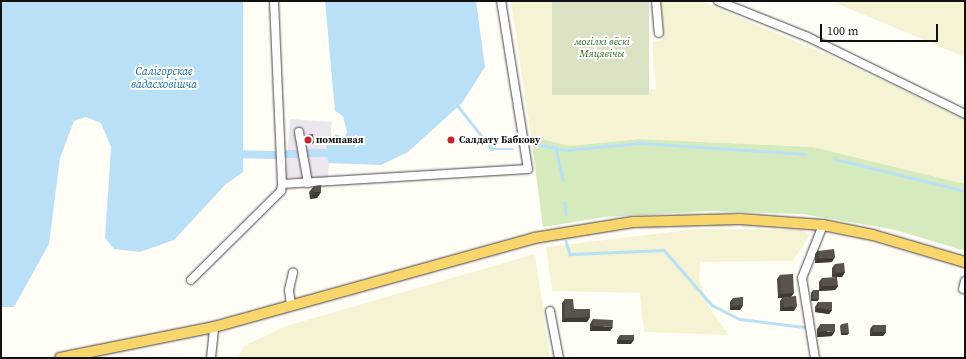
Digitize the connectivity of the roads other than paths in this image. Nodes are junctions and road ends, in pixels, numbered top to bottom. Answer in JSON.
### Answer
{"nodes":[{"id":1,"x":274,"y":1,"type":"edge"},
{"id":2,"x":501,"y":1,"type":"edge"},
{"id":3,"x":656,"y":1,"type":"edge"},
{"id":4,"x":718,"y":1,"type":"edge"},
{"id":5,"x":659,"y":33,"type":"dead end"},
{"id":6,"x":965,"y":114,"type":"edge"},
{"id":7,"x":299,"y":132,"type":"dead end"},
{"id":8,"x":308,"y":183,"type":"junction"},
{"id":9,"x":282,"y":184,"type":"junction"},
{"id":10,"x":823,"y":225,"type":"junction"},
{"id":11,"x":965,"y":262,"type":"edge"},
{"id":12,"x":293,"y":272,"type":"dead end"},
{"id":13,"x":191,"y":280,"type":"dead end"},
{"id":14,"x":291,"y":306,"type":"junction"},
{"id":15,"x":550,"y":311,"type":"dead end"},
{"id":16,"x":214,"y":327,"type":"junction"},
{"id":17,"x":60,"y":358,"type":"edge"},
{"id":18,"x":211,"y":358,"type":"edge"},
{"id":19,"x":559,"y":358,"type":"edge"},
{"id":20,"x":815,"y":358,"type":"edge"}],
"edges":[{"from":1,"to":9,"type":"street"},
{"from":2,"to":8,"type":"street"},
{"from":3,"to":5,"type":"street"},
{"from":4,"to":6,"type":"street"},
{"from":7,"to":8,"type":"street"},
{"from":8,"to":9,"type":"street"},
{"from":9,"to":13,"type":"street"},
{"from":10,"to":11,"type":"main road"},
{"from":10,"to":14,"type":"main road"},
{"from":10,"to":20,"type":"street"},
{"from":12,"to":14,"type":"street"},
{"from":14,"to":16,"type":"main road"},
{"from":15,"to":19,"type":"street"},
{"from":16,"to":17,"type":"main road"},
{"from":16,"to":18,"type":"street"}]}
